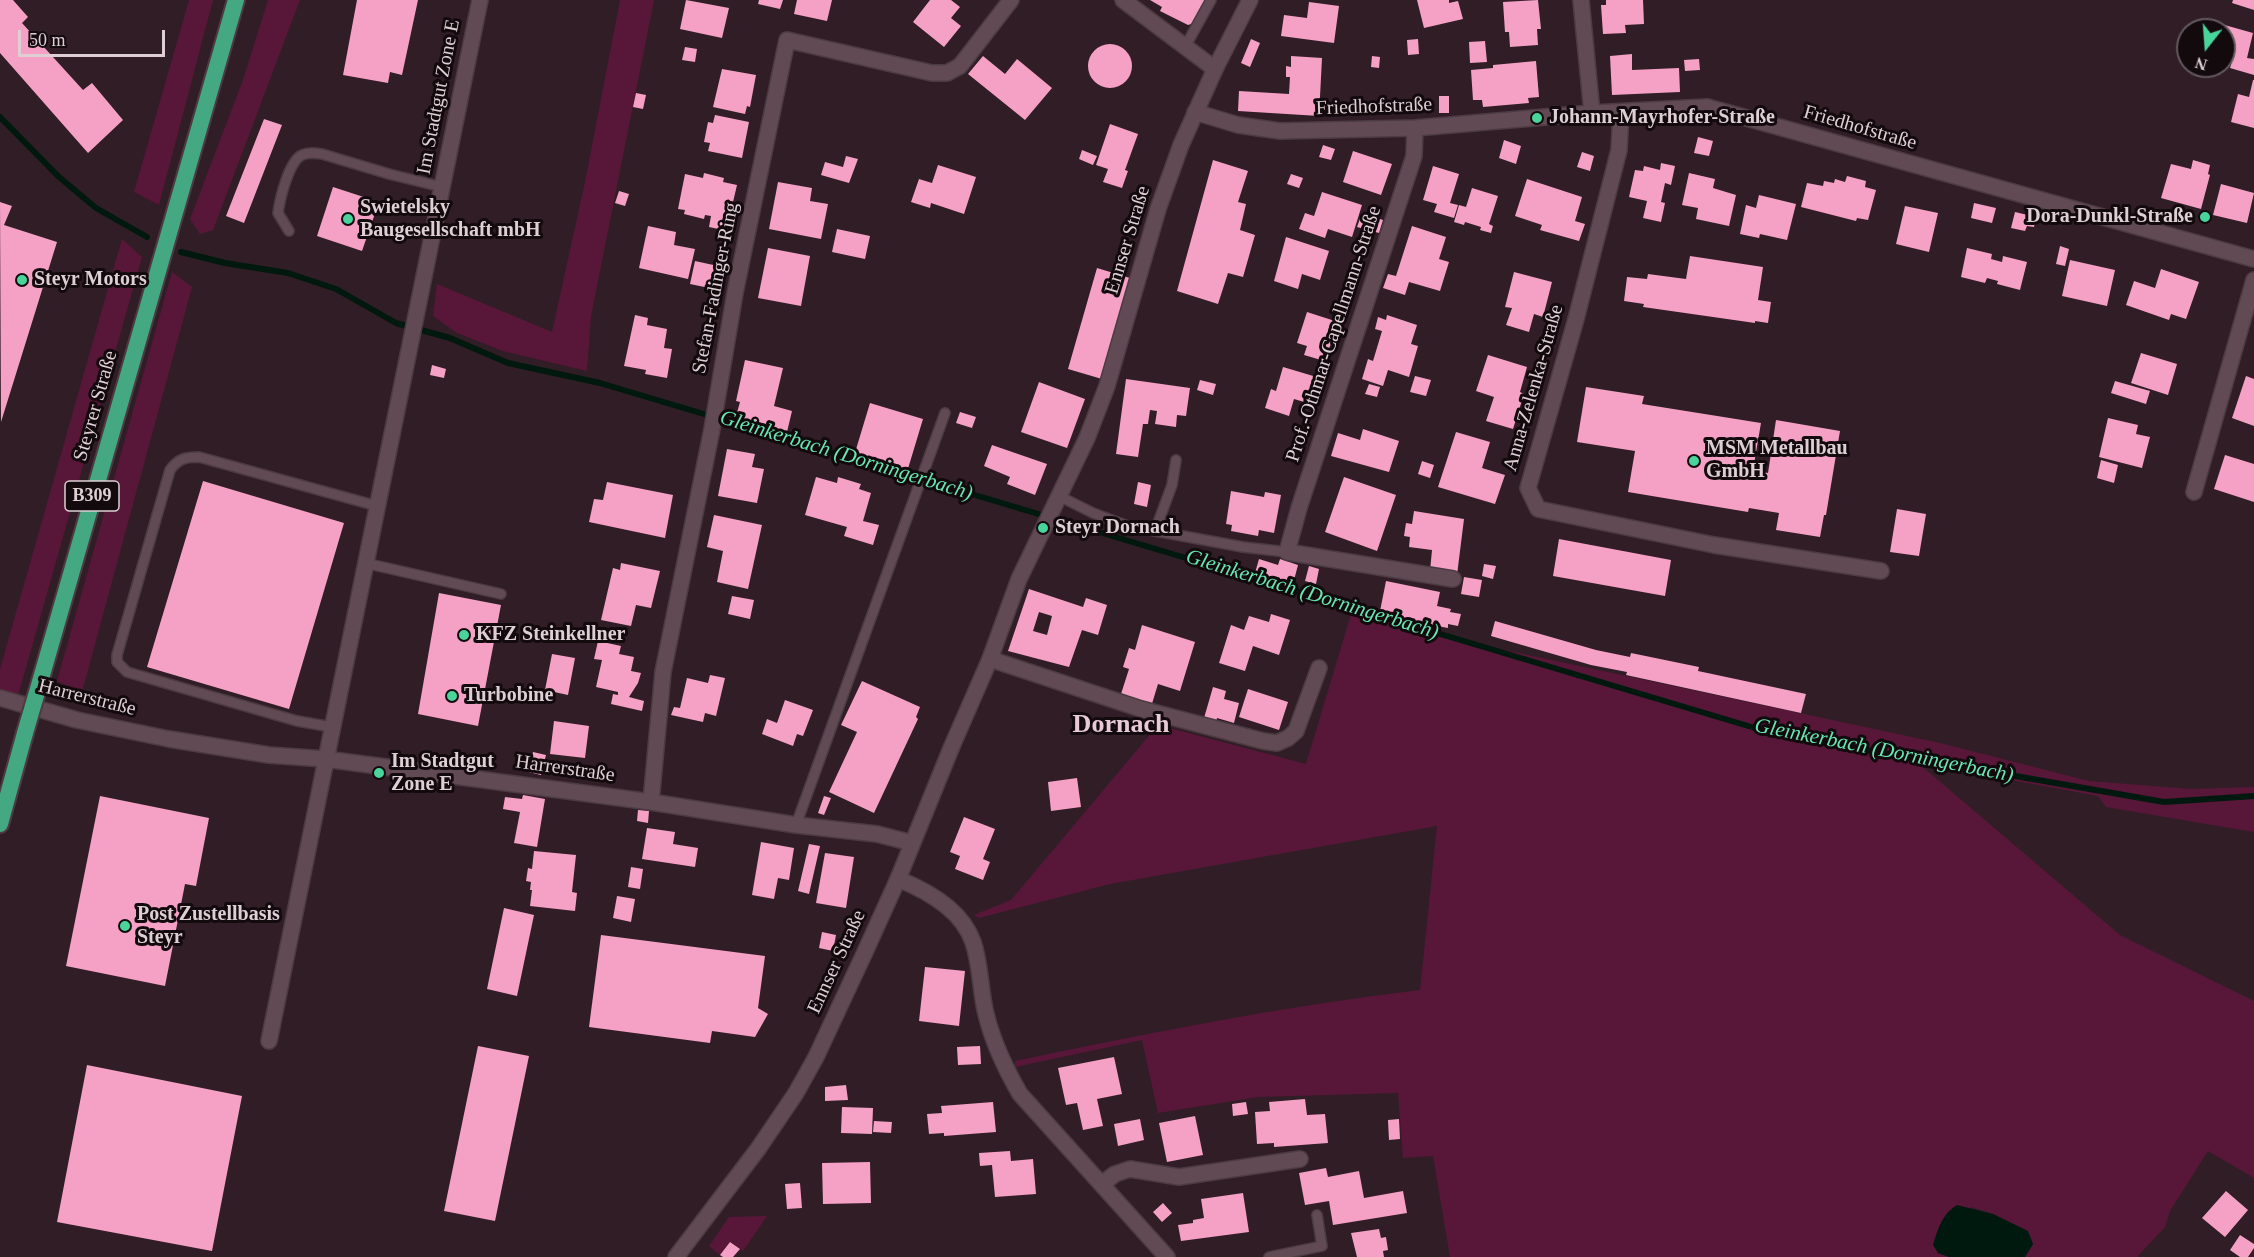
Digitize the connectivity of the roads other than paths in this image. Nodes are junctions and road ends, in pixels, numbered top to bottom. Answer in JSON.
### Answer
{"nodes":[{"id":1,"x":236,"y":0,"type":"edge"},
{"id":2,"x":480,"y":0,"type":"edge"},
{"id":3,"x":1011,"y":0,"type":"edge"},
{"id":4,"x":1124,"y":0,"type":"edge"},
{"id":5,"x":1211,"y":0,"type":"edge"},
{"id":6,"x":1250,"y":0,"type":"edge"},
{"id":7,"x":1581,"y":0,"type":"edge"},
{"id":8,"x":1185,"y":46,"type":"junction"},
{"id":9,"x":1215,"y":69,"type":"junction"},
{"id":10,"x":1195,"y":112,"type":"junction"},
{"id":11,"x":1620,"y":112,"type":"junction"},
{"id":12,"x":1592,"y":113,"type":"junction"},
{"id":13,"x":1415,"y":128,"type":"junction"},
{"id":14,"x":442,"y":187,"type":"junction"},
{"id":15,"x":289,"y":231,"type":"dead end"},
{"id":16,"x":2254,"y":259,"type":"edge"},
{"id":17,"x":2254,"y":280,"type":"edge"},
{"id":18,"x":945,"y":413,"type":"dead end"},
{"id":19,"x":1176,"y":460,"type":"dead end"},
{"id":20,"x":2193,"y":492,"type":"dead end"},
{"id":21,"x":1055,"y":502,"type":"junction"},
{"id":22,"x":377,"y":506,"type":"junction"},
{"id":23,"x":1155,"y":531,"type":"junction"},
{"id":24,"x":1287,"y":552,"type":"junction"},
{"id":25,"x":365,"y":563,"type":"junction"},
{"id":26,"x":1881,"y":571,"type":"dead end"},
{"id":27,"x":1453,"y":579,"type":"dead end"},
{"id":28,"x":501,"y":594,"type":"dead end"},
{"id":29,"x":990,"y":659,"type":"junction"},
{"id":30,"x":1319,"y":668,"type":"dead end"},
{"id":31,"x":0,"y":698,"type":"edge"},
{"id":32,"x":332,"y":726,"type":"junction"},
{"id":33,"x":325,"y":759,"type":"junction"},
{"id":34,"x":651,"y":802,"type":"junction"},
{"id":35,"x":0,"y":824,"type":"edge"},
{"id":36,"x":796,"y":825,"type":"junction"},
{"id":37,"x":912,"y":843,"type":"junction"},
{"id":38,"x":898,"y":879,"type":"junction"},
{"id":39,"x":269,"y":1041,"type":"dead end"},
{"id":40,"x":1300,"y":1159,"type":"dead end"},
{"id":41,"x":1102,"y":1184,"type":"junction"},
{"id":42,"x":1317,"y":1215,"type":"dead end"},
{"id":43,"x":676,"y":1257,"type":"edge"},
{"id":44,"x":1167,"y":1257,"type":"edge"},
{"id":45,"x":1269,"y":1257,"type":"edge"}],
"edges":[{"from":1,"to":35,"type":"highway","name":"Steyrer Straße","number":"B309","bridge":true},
{"from":2,"to":14,"type":"street","name":"Im Stadtgut Zone E"},
{"from":3,"to":34,"type":"street","name":"Stefan-Fadinger-Ring"},
{"from":4,"to":8,"type":"street"},
{"from":5,"to":8,"type":"lane"},
{"from":6,"to":9,"type":"street","name":"Ennser Straße"},
{"from":7,"to":12,"type":"street"},
{"from":8,"to":9,"type":"street"},
{"from":9,"to":10,"type":"street","name":"Ennser Straße"},
{"from":10,"to":13,"type":"street","name":"Friedhofstraße"},
{"from":10,"to":21,"type":"street","name":"Ennser Straße"},
{"from":11,"to":12,"type":"street","name":"Friedhofstraße"},
{"from":11,"to":16,"type":"street","name":"Friedhofstraße"},
{"from":11,"to":26,"type":"street","name":"Anna-Zelenka-Straße"},
{"from":12,"to":13,"type":"street","name":"Friedhofstraße"},
{"from":13,"to":24,"type":"street","name":"Prof.-Othmar-Capellmann-Straße"},
{"from":14,"to":15,"type":"lane"},
{"from":14,"to":22,"type":"street","name":"Im Stadtgut Zone E"},
{"from":17,"to":20,"type":"street"},
{"from":18,"to":36,"type":"lane"},
{"from":19,"to":23,"type":"lane"},
{"from":21,"to":23,"type":"lane"},
{"from":21,"to":29,"type":"street","name":"Ennser Straße"},
{"from":22,"to":25,"type":"street"},
{"from":22,"to":32,"type":"lane"},
{"from":23,"to":24,"type":"lane"},
{"from":24,"to":27,"type":"street"},
{"from":25,"to":28,"type":"lane"},
{"from":25,"to":32,"type":"street"},
{"from":29,"to":30,"type":"street"},
{"from":29,"to":37,"type":"street","name":"Ennser Straße"},
{"from":31,"to":33,"type":"street","name":"Harrerstraße"},
{"from":32,"to":33,"type":"street"},
{"from":33,"to":34,"type":"street","name":"Harrerstraße"},
{"from":33,"to":39,"type":"street"},
{"from":34,"to":36,"type":"street","name":"Harrerstraße"},
{"from":36,"to":37,"type":"street","name":"Harrerstraße"},
{"from":37,"to":38,"type":"street","name":"Ennser Straße"},
{"from":38,"to":41,"type":"street"},
{"from":38,"to":43,"type":"street","name":"Ennser Straße"},
{"from":40,"to":41,"type":"street"},
{"from":41,"to":44,"type":"street"},
{"from":42,"to":45,"type":"lane"}]}
